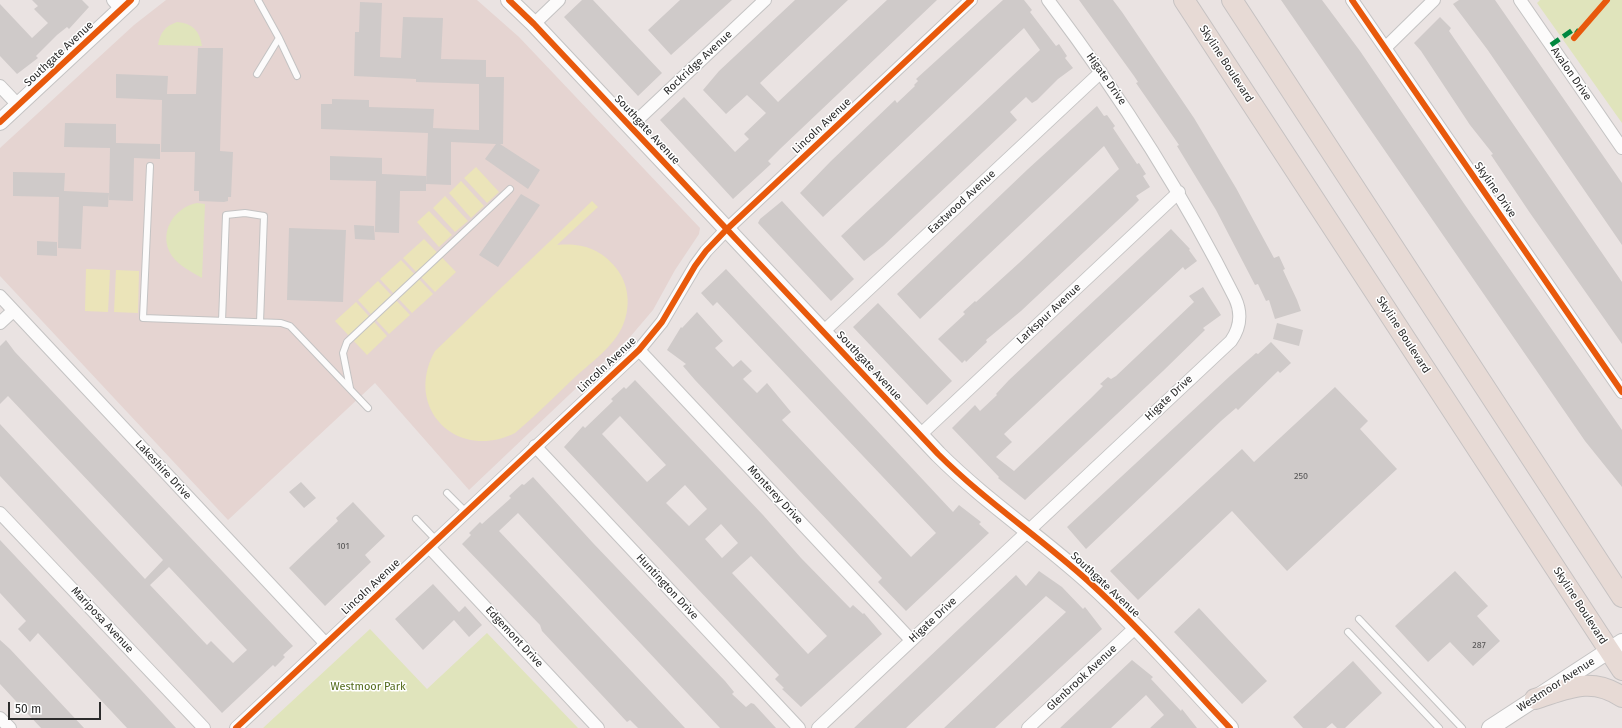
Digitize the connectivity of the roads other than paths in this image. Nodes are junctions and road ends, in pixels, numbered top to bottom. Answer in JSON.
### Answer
{"nodes":[{"id":1,"x":258,"y":0,"type":"edge"},
{"id":2,"x":509,"y":0,"type":"edge"},
{"id":3,"x":559,"y":0,"type":"edge"},
{"id":4,"x":765,"y":0,"type":"edge"},
{"id":5,"x":971,"y":0,"type":"edge"},
{"id":6,"x":1048,"y":0,"type":"edge"},
{"id":7,"x":1184,"y":0,"type":"edge"},
{"id":8,"x":1232,"y":0,"type":"edge"},
{"id":9,"x":1352,"y":0,"type":"edge"},
{"id":10,"x":1434,"y":0,"type":"edge"},
{"id":11,"x":1520,"y":0,"type":"edge"},
{"id":12,"x":122,"y":3,"type":"edge"},
{"id":13,"x":534,"y":24,"type":"junction"},
{"id":14,"x":279,"y":38,"type":"junction"},
{"id":15,"x":1385,"y":48,"type":"junction"},
{"id":16,"x":1101,"y":72,"type":"junction"},
{"id":17,"x":257,"y":74,"type":"dead end"},
{"id":18,"x":297,"y":76,"type":"dead end"},
{"id":19,"x":0,"y":86,"type":"edge"},
{"id":20,"x":18,"y":105,"type":"junction"},
{"id":21,"x":0,"y":122,"type":"edge"},
{"id":22,"x":630,"y":127,"type":"junction"},
{"id":23,"x":1622,"y":148,"type":"edge"},
{"id":24,"x":150,"y":166,"type":"dead end"},
{"id":25,"x":510,"y":189,"type":"dead end"},
{"id":26,"x":1179,"y":192,"type":"junction"},
{"id":27,"x":726,"y":230,"type":"junction"},
{"id":28,"x":0,"y":296,"type":"edge"},
{"id":29,"x":13,"y":311,"type":"junction"},
{"id":30,"x":222,"y":321,"type":"junction"},
{"id":31,"x":260,"y":322,"type":"junction"},
{"id":32,"x":0,"y":323,"type":"edge"},
{"id":33,"x":823,"y":332,"type":"junction"},
{"id":34,"x":639,"y":350,"type":"junction"},
{"id":35,"x":351,"y":390,"type":"junction"},
{"id":36,"x":1622,"y":392,"type":"edge"},
{"id":37,"x":368,"y":408,"type":"dead end"},
{"id":38,"x":920,"y":435,"type":"junction"},
{"id":39,"x":535,"y":446,"type":"junction"},
{"id":40,"x":447,"y":493,"type":"dead end"},
{"id":41,"x":0,"y":512,"type":"edge"},
{"id":42,"x":466,"y":512,"type":"junction"},
{"id":43,"x":416,"y":519,"type":"dead end"},
{"id":44,"x":1028,"y":531,"type":"junction"},
{"id":45,"x":432,"y":543,"type":"junction"},
{"id":46,"x":1622,"y":598,"type":"edge"},
{"id":47,"x":1359,"y":619,"type":"dead end"},
{"id":48,"x":1136,"y":627,"type":"junction"},
{"id":49,"x":1348,"y":632,"type":"dead end"},
{"id":50,"x":911,"y":640,"type":"junction"},
{"id":51,"x":326,"y":644,"type":"junction"},
{"id":52,"x":1616,"y":646,"type":"edge"},
{"id":53,"x":1622,"y":670,"type":"edge"},
{"id":54,"x":1622,"y":697,"type":"edge"},
{"id":55,"x":1535,"y":699,"type":"junction"},
{"id":56,"x":0,"y":718,"type":"edge"},
{"id":57,"x":10,"y":728,"type":"edge"},
{"id":58,"x":204,"y":728,"type":"edge"},
{"id":59,"x":236,"y":728,"type":"edge"},
{"id":60,"x":598,"y":728,"type":"edge"},
{"id":61,"x":799,"y":728,"type":"edge"},
{"id":62,"x":818,"y":728,"type":"edge"},
{"id":63,"x":1028,"y":728,"type":"edge"},
{"id":64,"x":1230,"y":728,"type":"edge"},
{"id":65,"x":1439,"y":728,"type":"edge"},
{"id":66,"x":1462,"y":728,"type":"edge"},
{"id":67,"x":1490,"y":728,"type":"edge"}],
"edges":[{"from":1,"to":14,"type":"lane"},
{"from":2,"to":13,"type":"street","name":"Southgate Avenue"},
{"from":3,"to":13,"type":"street"},
{"from":4,"to":22,"type":"street","name":"Rockridge Avenue"},
{"from":5,"to":27,"type":"street","name":"Lincoln Avenue"},
{"from":6,"to":16,"type":"street","name":"Higate Drive"},
{"from":7,"to":52,"type":"main road","name":"Skyline Boulevard"},
{"from":8,"to":46,"type":"main road"},
{"from":9,"to":15,"type":"street","name":"Skyline Drive"},
{"from":10,"to":15,"type":"street"},
{"from":11,"to":23,"type":"street","name":"Avalon Drive"},
{"from":12,"to":20,"type":"street","name":"Southgate Avenue"},
{"from":13,"to":22,"type":"street","name":"Southgate Avenue"},
{"from":14,"to":17,"type":"lane"},
{"from":14,"to":18,"type":"lane"},
{"from":15,"to":36,"type":"street","name":"Skyline Drive"},
{"from":16,"to":26,"type":"street","name":"Higate Drive"},
{"from":16,"to":33,"type":"street","name":"Eastwood Avenue"},
{"from":19,"to":20,"type":"street"},
{"from":20,"to":21,"type":"street","name":"Southgate Avenue"},
{"from":22,"to":27,"type":"street","name":"Southgate Avenue"},
{"from":24,"to":30,"type":"lane"},
{"from":25,"to":35,"type":"lane"},
{"from":26,"to":38,"type":"street","name":"Larkspur Avenue"},
{"from":26,"to":44,"type":"street","name":"Higate Drive"},
{"from":27,"to":33,"type":"street","name":"Southgate Avenue"},
{"from":27,"to":34,"type":"street","name":"Lincoln Avenue"},
{"from":28,"to":29,"type":"street","name":"Lakeshire Drive"},
{"from":29,"to":32,"type":"street"},
{"from":29,"to":51,"type":"street","name":"Lakeshire Drive"},
{"from":30,"to":31,"type":"lane"},
{"from":30,"to":31,"type":"lane"},
{"from":31,"to":35,"type":"lane"},
{"from":33,"to":38,"type":"street","name":"Southgate Avenue"},
{"from":34,"to":39,"type":"street","name":"Lincoln Avenue"},
{"from":34,"to":50,"type":"street","name":"Monterey Drive"},
{"from":35,"to":37,"type":"lane"},
{"from":38,"to":44,"type":"street","name":"Southgate Avenue"},
{"from":39,"to":42,"type":"street","name":"Lincoln Avenue"},
{"from":39,"to":61,"type":"street","name":"Huntington Drive"},
{"from":40,"to":42,"type":"lane"},
{"from":41,"to":58,"type":"street","name":"Mariposa Avenue"},
{"from":42,"to":45,"type":"street","name":"Lincoln Avenue"},
{"from":43,"to":45,"type":"lane"},
{"from":44,"to":48,"type":"street","name":"Southgate Avenue"},
{"from":44,"to":50,"type":"street","name":"Higate Drive"},
{"from":45,"to":51,"type":"street","name":"Lincoln Avenue"},
{"from":45,"to":60,"type":"street","name":"Edgemont Drive"},
{"from":47,"to":66,"type":"lane"},
{"from":48,"to":63,"type":"street","name":"Glenbrook Avenue"},
{"from":48,"to":64,"type":"street","name":"Southgate Avenue"},
{"from":49,"to":65,"type":"lane"},
{"from":50,"to":62,"type":"street","name":"Higate Drive"},
{"from":51,"to":59,"type":"street","name":"Lincoln Avenue"},
{"from":52,"to":53,"type":"main road","name":"Skyline Boulevard"},
{"from":52,"to":55,"type":"street","name":"Westmoor Avenue"},
{"from":54,"to":55,"type":"main road"},
{"from":55,"to":67,"type":"street","name":"Westmoor Avenue"},
{"from":56,"to":57,"type":"street"}]}
